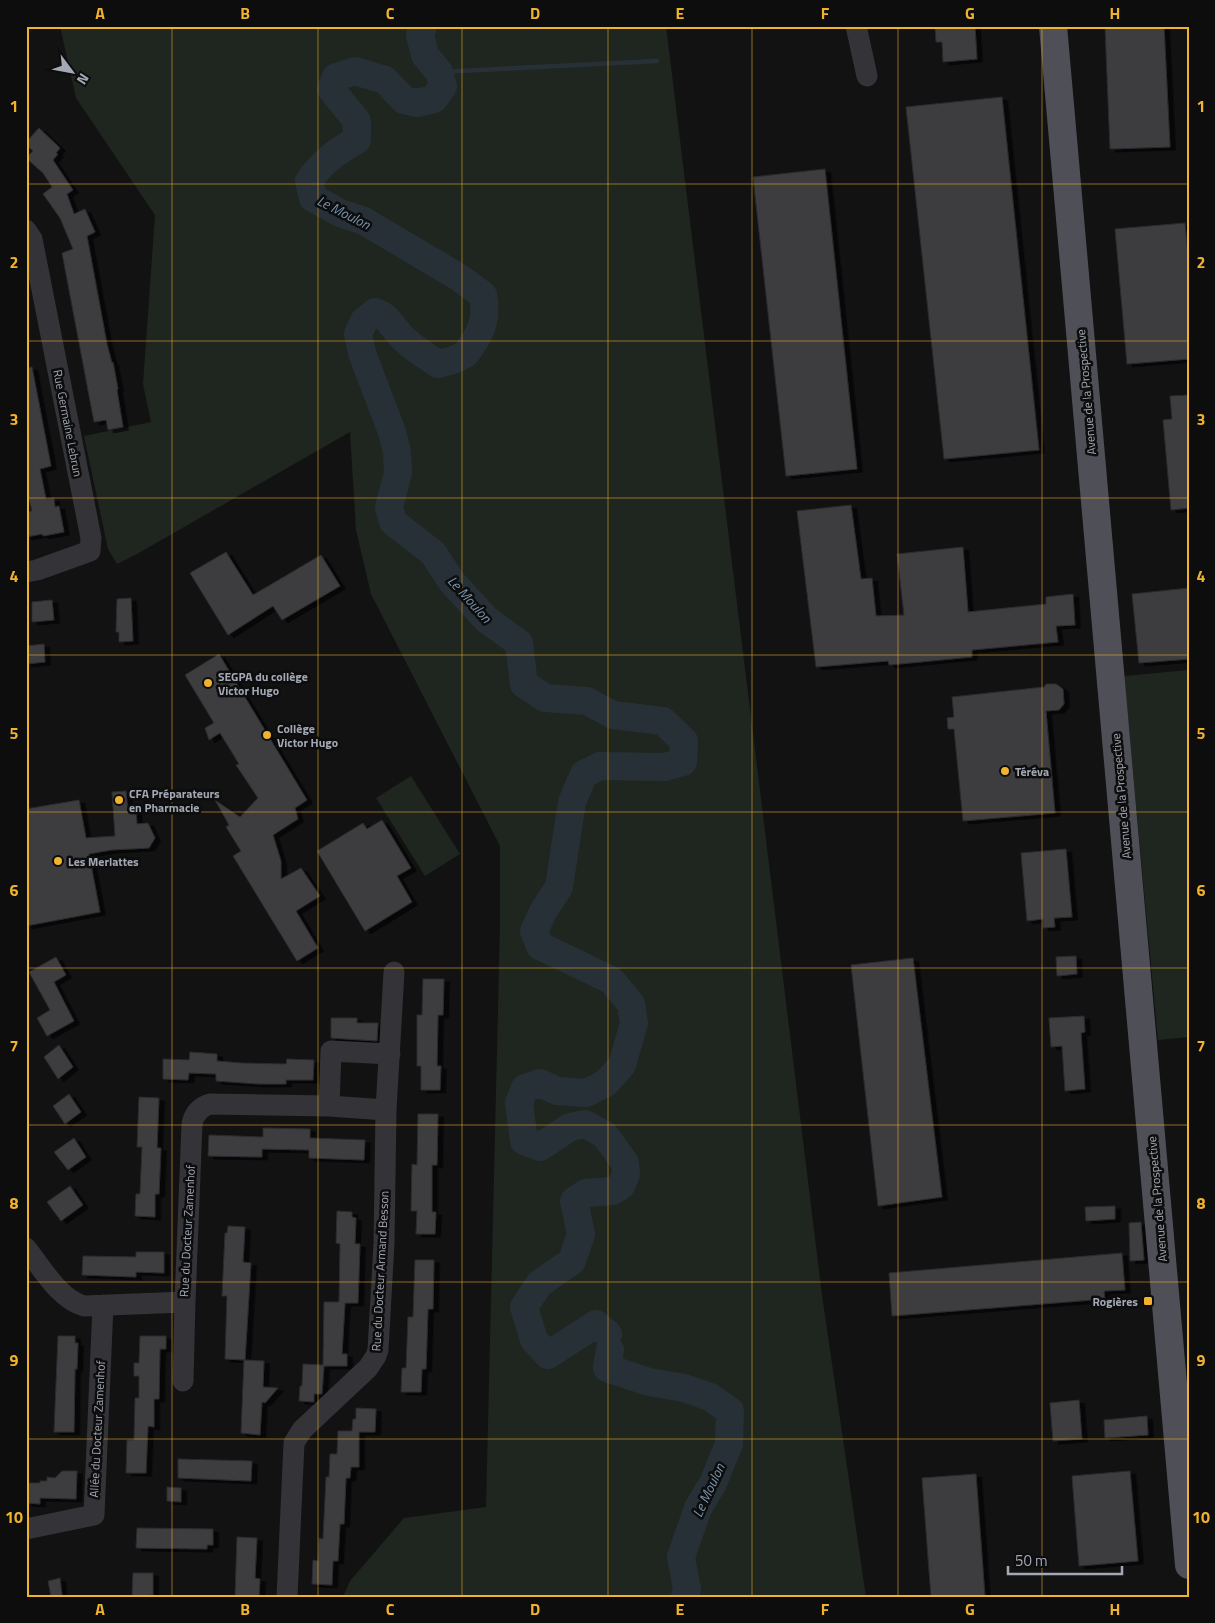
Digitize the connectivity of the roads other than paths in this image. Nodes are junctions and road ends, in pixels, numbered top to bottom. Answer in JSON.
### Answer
{"nodes":[{"id":1,"x":856,"y":26,"type":"edge"},
{"id":2,"x":1053,"y":26,"type":"edge"},
{"id":3,"x":867,"y":76,"type":"dead end"},
{"id":4,"x":26,"y":230,"type":"edge"},
{"id":5,"x":26,"y":572,"type":"edge"},
{"id":6,"x":394,"y":972,"type":"dead end"},
{"id":7,"x":390,"y":1054,"type":"junction"},
{"id":8,"x":329,"y":1106,"type":"junction"},
{"id":9,"x":386,"y":1110,"type":"junction"},
{"id":10,"x":26,"y":1248,"type":"edge"},
{"id":11,"x":185,"y":1302,"type":"junction"},
{"id":12,"x":103,"y":1305,"type":"junction"},
{"id":13,"x":184,"y":1381,"type":"dead end"},
{"id":14,"x":26,"y":1528,"type":"edge"},
{"id":15,"x":1189,"y":1565,"type":"edge"},
{"id":16,"x":287,"y":1597,"type":"edge"}],
"edges":[{"from":1,"to":3,"type":"street"},
{"from":2,"to":15,"type":"main road","name":"Avenue de la Prospective"},
{"from":4,"to":5,"type":"street","name":"Rue Germaine Lebrun"},
{"from":6,"to":7,"type":"street","name":"Rue du Docteur Armand Besson"},
{"from":7,"to":8,"type":"street"},
{"from":7,"to":9,"type":"street","name":"Rue du Docteur Armand Besson"},
{"from":8,"to":9,"type":"street","name":"Rue du Docteur Zamenhof"},
{"from":8,"to":11,"type":"street","name":"Rue du Docteur Zamenhof"},
{"from":9,"to":16,"type":"street","name":"Rue du Docteur Armand Besson"},
{"from":10,"to":12,"type":"street","name":"Rue du Docteur Zamenhof"},
{"from":11,"to":12,"type":"street","name":"Rue du Docteur Zamenhof"},
{"from":11,"to":13,"type":"street"},
{"from":12,"to":14,"type":"street","name":"Allée du Docteur Zamenhof"}]}
